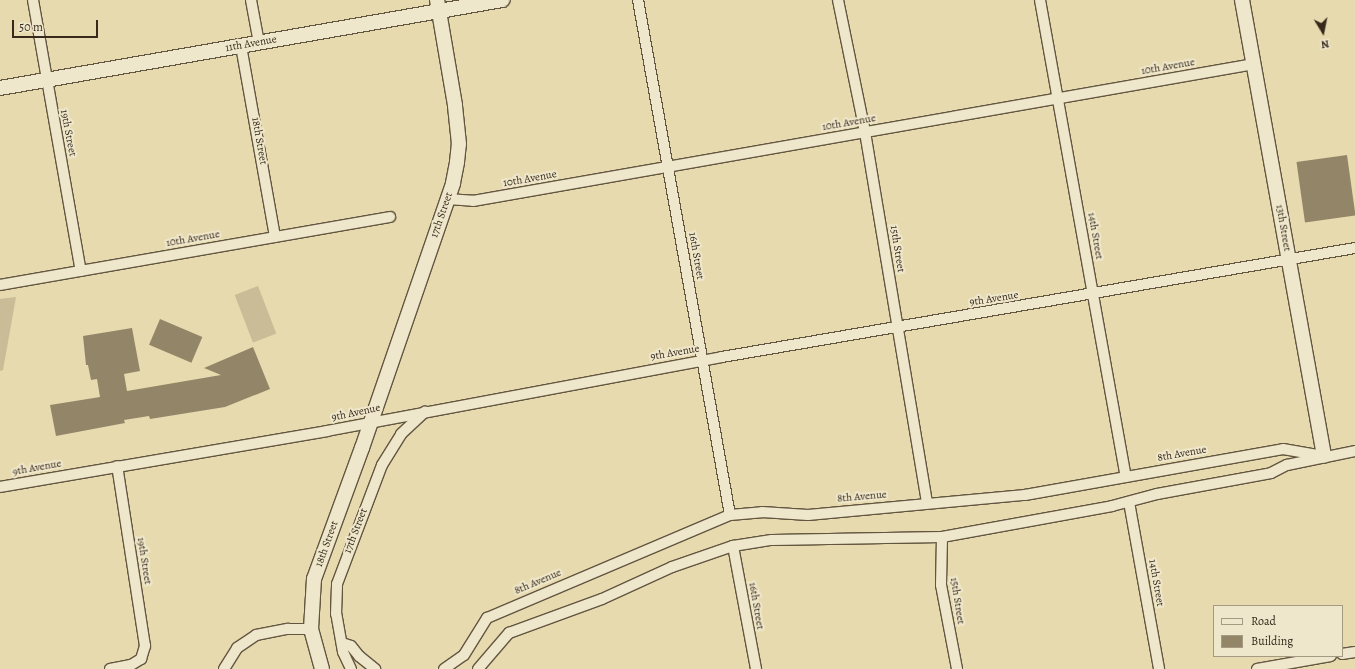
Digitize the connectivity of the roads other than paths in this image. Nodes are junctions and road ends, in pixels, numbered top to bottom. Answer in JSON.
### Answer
{"nodes":[{"id":1,"x":33,"y":0,"type":"edge"},
{"id":2,"x":251,"y":0,"type":"edge"},
{"id":3,"x":502,"y":0,"type":"edge"},
{"id":4,"x":638,"y":0,"type":"edge"},
{"id":5,"x":838,"y":0,"type":"edge"},
{"id":6,"x":1040,"y":0,"type":"edge"},
{"id":7,"x":1242,"y":0,"type":"edge"},
{"id":8,"x":438,"y":6,"type":"edge"},
{"id":9,"x":259,"y":43,"type":"junction"},
{"id":10,"x":241,"y":46,"type":"junction"},
{"id":11,"x":1254,"y":64,"type":"junction"},
{"id":12,"x":46,"y":80,"type":"junction"},
{"id":13,"x":0,"y":88,"type":"edge"},
{"id":14,"x":1059,"y":99,"type":"junction"},
{"id":15,"x":865,"y":132,"type":"junction"},
{"id":16,"x":668,"y":167,"type":"junction"},
{"id":17,"x":447,"y":199,"type":"junction"},
{"id":18,"x":390,"y":217,"type":"dead end"},
{"id":19,"x":275,"y":237,"type":"junction"},
{"id":20,"x":1355,"y":248,"type":"edge"},
{"id":21,"x":1289,"y":261,"type":"junction"},
{"id":22,"x":81,"y":271,"type":"junction"},
{"id":23,"x":0,"y":285,"type":"edge"},
{"id":24,"x":1093,"y":295,"type":"junction"},
{"id":25,"x":898,"y":327,"type":"junction"},
{"id":26,"x":702,"y":361,"type":"junction"},
{"id":27,"x":425,"y":411,"type":"junction"},
{"id":28,"x":370,"y":422,"type":"junction"},
{"id":29,"x":1355,"y":451,"type":"edge"},
{"id":30,"x":1324,"y":456,"type":"junction"},
{"id":31,"x":117,"y":466,"type":"junction"},
{"id":32,"x":1126,"y":476,"type":"junction"},
{"id":33,"x":0,"y":486,"type":"edge"},
{"id":34,"x":1129,"y":502,"type":"junction"},
{"id":35,"x":927,"y":503,"type":"junction"},
{"id":36,"x":730,"y":516,"type":"junction"},
{"id":37,"x":942,"y":537,"type":"junction"},
{"id":38,"x":733,"y":546,"type":"junction"},
{"id":39,"x":311,"y":629,"type":"junction"},
{"id":40,"x":342,"y":642,"type":"junction"},
{"id":41,"x":1355,"y":652,"type":"edge"},
{"id":42,"x":1343,"y":654,"type":"edge"},
{"id":43,"x":1325,"y":657,"type":"edge"},
{"id":44,"x":110,"y":669,"type":"edge"},
{"id":45,"x":224,"y":669,"type":"edge"},
{"id":46,"x":322,"y":669,"type":"edge"},
{"id":47,"x":351,"y":669,"type":"edge"},
{"id":48,"x":375,"y":669,"type":"edge"},
{"id":49,"x":444,"y":669,"type":"edge"},
{"id":50,"x":478,"y":669,"type":"edge"},
{"id":51,"x":756,"y":669,"type":"edge"},
{"id":52,"x":957,"y":669,"type":"edge"},
{"id":53,"x":1159,"y":669,"type":"edge"},
{"id":54,"x":1257,"y":669,"type":"edge"}],
"edges":[{"from":1,"to":12,"type":"street","name":"19th Street"},
{"from":2,"to":9,"type":"street"},
{"from":3,"to":8,"type":"main road","name":"11th Avenue"},
{"from":4,"to":16,"type":"street","name":"16th Street"},
{"from":5,"to":15,"type":"street","name":"15th Street"},
{"from":6,"to":14,"type":"street","name":"14th Street"},
{"from":7,"to":11,"type":"main road","name":"13th Street"},
{"from":8,"to":9,"type":"main road","name":"11th Avenue"},
{"from":8,"to":17,"type":"main road","name":"17th Street"},
{"from":9,"to":10,"type":"main road","name":"11th Avenue"},
{"from":10,"to":12,"type":"main road","name":"11th Avenue"},
{"from":10,"to":19,"type":"street","name":"18th Street"},
{"from":11,"to":14,"type":"street","name":"10th Avenue"},
{"from":11,"to":21,"type":"main road","name":"13th Street"},
{"from":12,"to":13,"type":"main road","name":"11th Avenue"},
{"from":12,"to":22,"type":"street","name":"19th Street"},
{"from":14,"to":15,"type":"street","name":"10th Avenue"},
{"from":14,"to":24,"type":"street","name":"14th Street"},
{"from":15,"to":16,"type":"street","name":"10th Avenue"},
{"from":15,"to":25,"type":"street","name":"15th Street"},
{"from":16,"to":17,"type":"street","name":"10th Avenue"},
{"from":16,"to":26,"type":"street","name":"16th Street"},
{"from":17,"to":28,"type":"main road","name":"17th Street"},
{"from":18,"to":19,"type":"street","name":"10th Avenue"},
{"from":19,"to":22,"type":"street","name":"10th Avenue"},
{"from":20,"to":21,"type":"street","name":"9th Avenue"},
{"from":21,"to":24,"type":"street","name":"9th Avenue"},
{"from":21,"to":30,"type":"main road","name":"13th Street"},
{"from":22,"to":23,"type":"street","name":"10th Avenue"},
{"from":24,"to":25,"type":"street","name":"9th Avenue"},
{"from":24,"to":32,"type":"street","name":"14th Street"},
{"from":25,"to":26,"type":"street","name":"9th Avenue"},
{"from":25,"to":35,"type":"street","name":"15th Street"},
{"from":26,"to":27,"type":"street","name":"9th Avenue"},
{"from":26,"to":36,"type":"street","name":"16th Street"},
{"from":27,"to":28,"type":"street","name":"9th Avenue"},
{"from":27,"to":40,"type":"street","name":"17th Street"},
{"from":28,"to":31,"type":"street","name":"9th Avenue"},
{"from":28,"to":39,"type":"main road","name":"18th Street"},
{"from":29,"to":30,"type":"street","name":"8th Avenue"},
{"from":30,"to":32,"type":"street","name":"8th Avenue"},
{"from":30,"to":34,"type":"street","name":"8th Avenue"},
{"from":31,"to":33,"type":"street","name":"9th Avenue"},
{"from":31,"to":44,"type":"street","name":"19th Street"},
{"from":32,"to":35,"type":"street","name":"8th Avenue"},
{"from":34,"to":37,"type":"street","name":"8th Avenue"},
{"from":34,"to":53,"type":"street","name":"14th Street"},
{"from":35,"to":36,"type":"street","name":"8th Avenue"},
{"from":36,"to":49,"type":"street","name":"8th Avenue"},
{"from":37,"to":38,"type":"street","name":"8th Avenue"},
{"from":37,"to":52,"type":"street","name":"15th Street"},
{"from":38,"to":50,"type":"street","name":"8th Avenue"},
{"from":38,"to":51,"type":"street","name":"16th Street"},
{"from":39,"to":45,"type":"street"},
{"from":39,"to":46,"type":"main road","name":"18th Street"},
{"from":40,"to":47,"type":"street"},
{"from":40,"to":48,"type":"street"},
{"from":41,"to":42,"type":"street"},
{"from":43,"to":54,"type":"street"}]}
